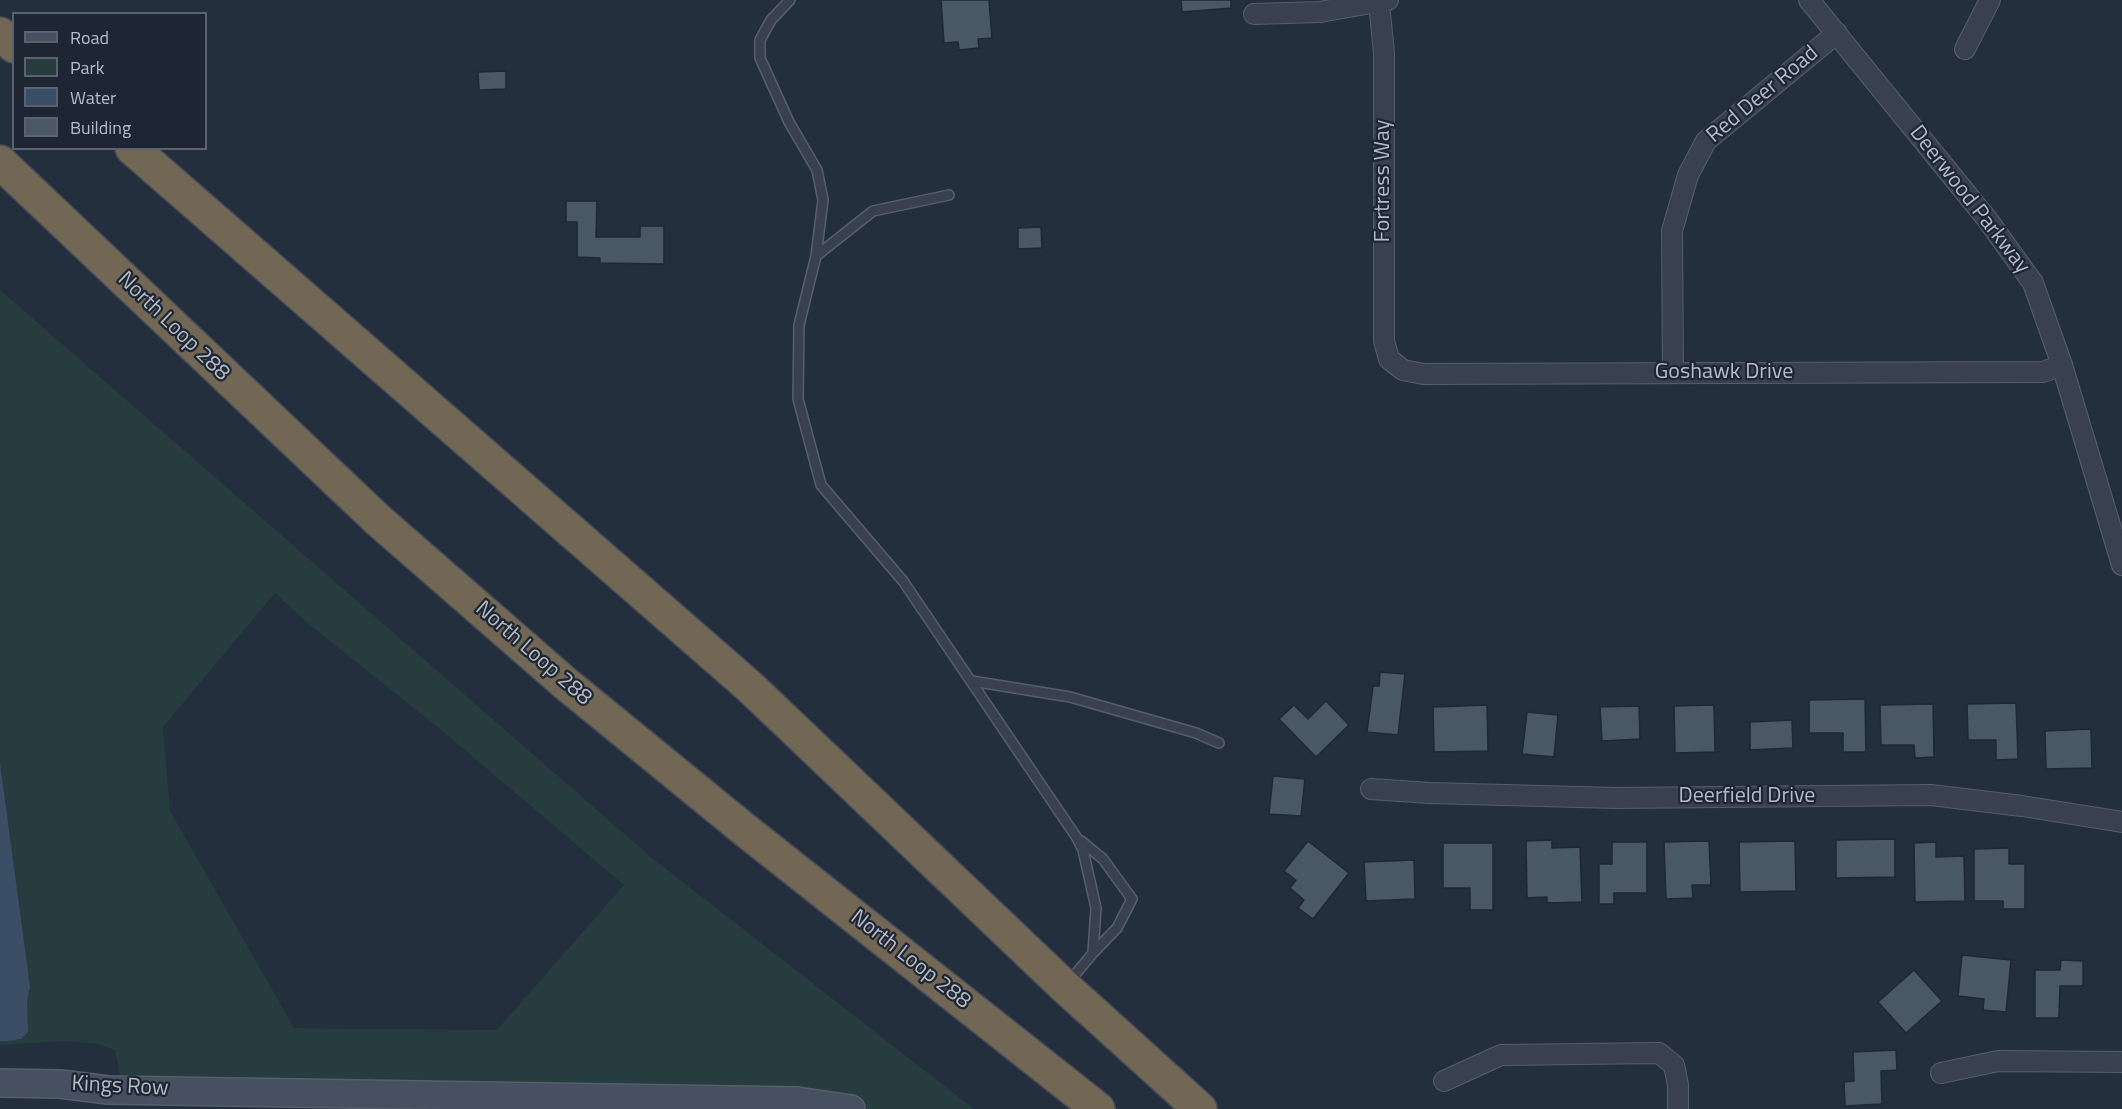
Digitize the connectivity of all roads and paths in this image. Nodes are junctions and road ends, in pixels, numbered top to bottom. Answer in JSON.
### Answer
{"nodes":[{"id":1,"x":790,"y":0,"type":"edge"},
{"id":2,"x":1809,"y":0,"type":"edge"},
{"id":3,"x":1990,"y":0,"type":"edge"},
{"id":4,"x":1383,"y":1,"type":"edge"},
{"id":5,"x":1254,"y":14,"type":"dead end"},
{"id":6,"x":1837,"y":33,"type":"junction"},
{"id":7,"x":0,"y":34,"type":"edge"},
{"id":8,"x":12,"y":44,"type":"edge"},
{"id":9,"x":1965,"y":49,"type":"dead end"},
{"id":10,"x":134,"y":150,"type":"edge"},
{"id":11,"x":0,"y":162,"type":"edge"},
{"id":12,"x":949,"y":195,"type":"dead end"},
{"id":13,"x":816,"y":256,"type":"junction"},
{"id":14,"x":1389,"y":359,"type":"joint"},
{"id":15,"x":2062,"y":365,"type":"junction"},
{"id":16,"x":1673,"y":373,"type":"junction"},
{"id":17,"x":2122,"y":565,"type":"edge"},
{"id":18,"x":972,"y":681,"type":"junction"},
{"id":19,"x":1219,"y":743,"type":"dead end"},
{"id":20,"x":1371,"y":789,"type":"dead end"},
{"id":21,"x":2122,"y":822,"type":"edge"},
{"id":22,"x":1077,"y":838,"type":"junction"},
{"id":23,"x":1093,"y":953,"type":"junction"},
{"id":24,"x":1065,"y":987,"type":"junction"},
{"id":25,"x":2122,"y":1062,"type":"edge"},
{"id":26,"x":1941,"y":1073,"type":"dead end"},
{"id":27,"x":1444,"y":1081,"type":"dead end"},
{"id":28,"x":0,"y":1083,"type":"edge"},
{"id":29,"x":108,"y":1099,"type":"edge"},
{"id":30,"x":386,"y":1102,"type":"edge"},
{"id":31,"x":851,"y":1109,"type":"edge"},
{"id":32,"x":1098,"y":1109,"type":"edge"},
{"id":33,"x":1200,"y":1109,"type":"edge"},
{"id":34,"x":1678,"y":1109,"type":"edge"}],
"edges":[{"from":1,"to":13,"type":"lane"},
{"from":2,"to":6,"type":"street","name":"Deerwood Parkway"},
{"from":3,"to":9,"type":"street"},
{"from":4,"to":5,"type":"street"},
{"from":4,"to":14,"type":"street","name":"Fortress Way"},
{"from":6,"to":15,"type":"street","name":"Deerwood Parkway"},
{"from":6,"to":16,"type":"street","name":"Red Deer Road"},
{"from":7,"to":8,"type":"highway"},
{"from":10,"to":24,"type":"highway"},
{"from":11,"to":32,"type":"highway","name":"North Loop 288"},
{"from":12,"to":13,"type":"lane"},
{"from":13,"to":18,"type":"lane"},
{"from":14,"to":16,"type":"street","name":"Goshawk Drive"},
{"from":15,"to":16,"type":"street","name":"Goshawk Drive"},
{"from":15,"to":17,"type":"street","name":"Deerwood Parkway"},
{"from":18,"to":19,"type":"lane"},
{"from":18,"to":22,"type":"lane"},
{"from":20,"to":21,"type":"street","name":"Deerfield Drive"},
{"from":22,"to":23,"type":"lane"},
{"from":22,"to":23,"type":"lane"},
{"from":23,"to":24,"type":"lane"},
{"from":24,"to":33,"type":"highway"},
{"from":25,"to":26,"type":"street"},
{"from":27,"to":34,"type":"street"},
{"from":28,"to":29,"type":"street","name":"Kings Row"},
{"from":29,"to":30,"type":"street","name":"Kings Row"},
{"from":30,"to":31,"type":"street","name":"Kings Row"}]}
